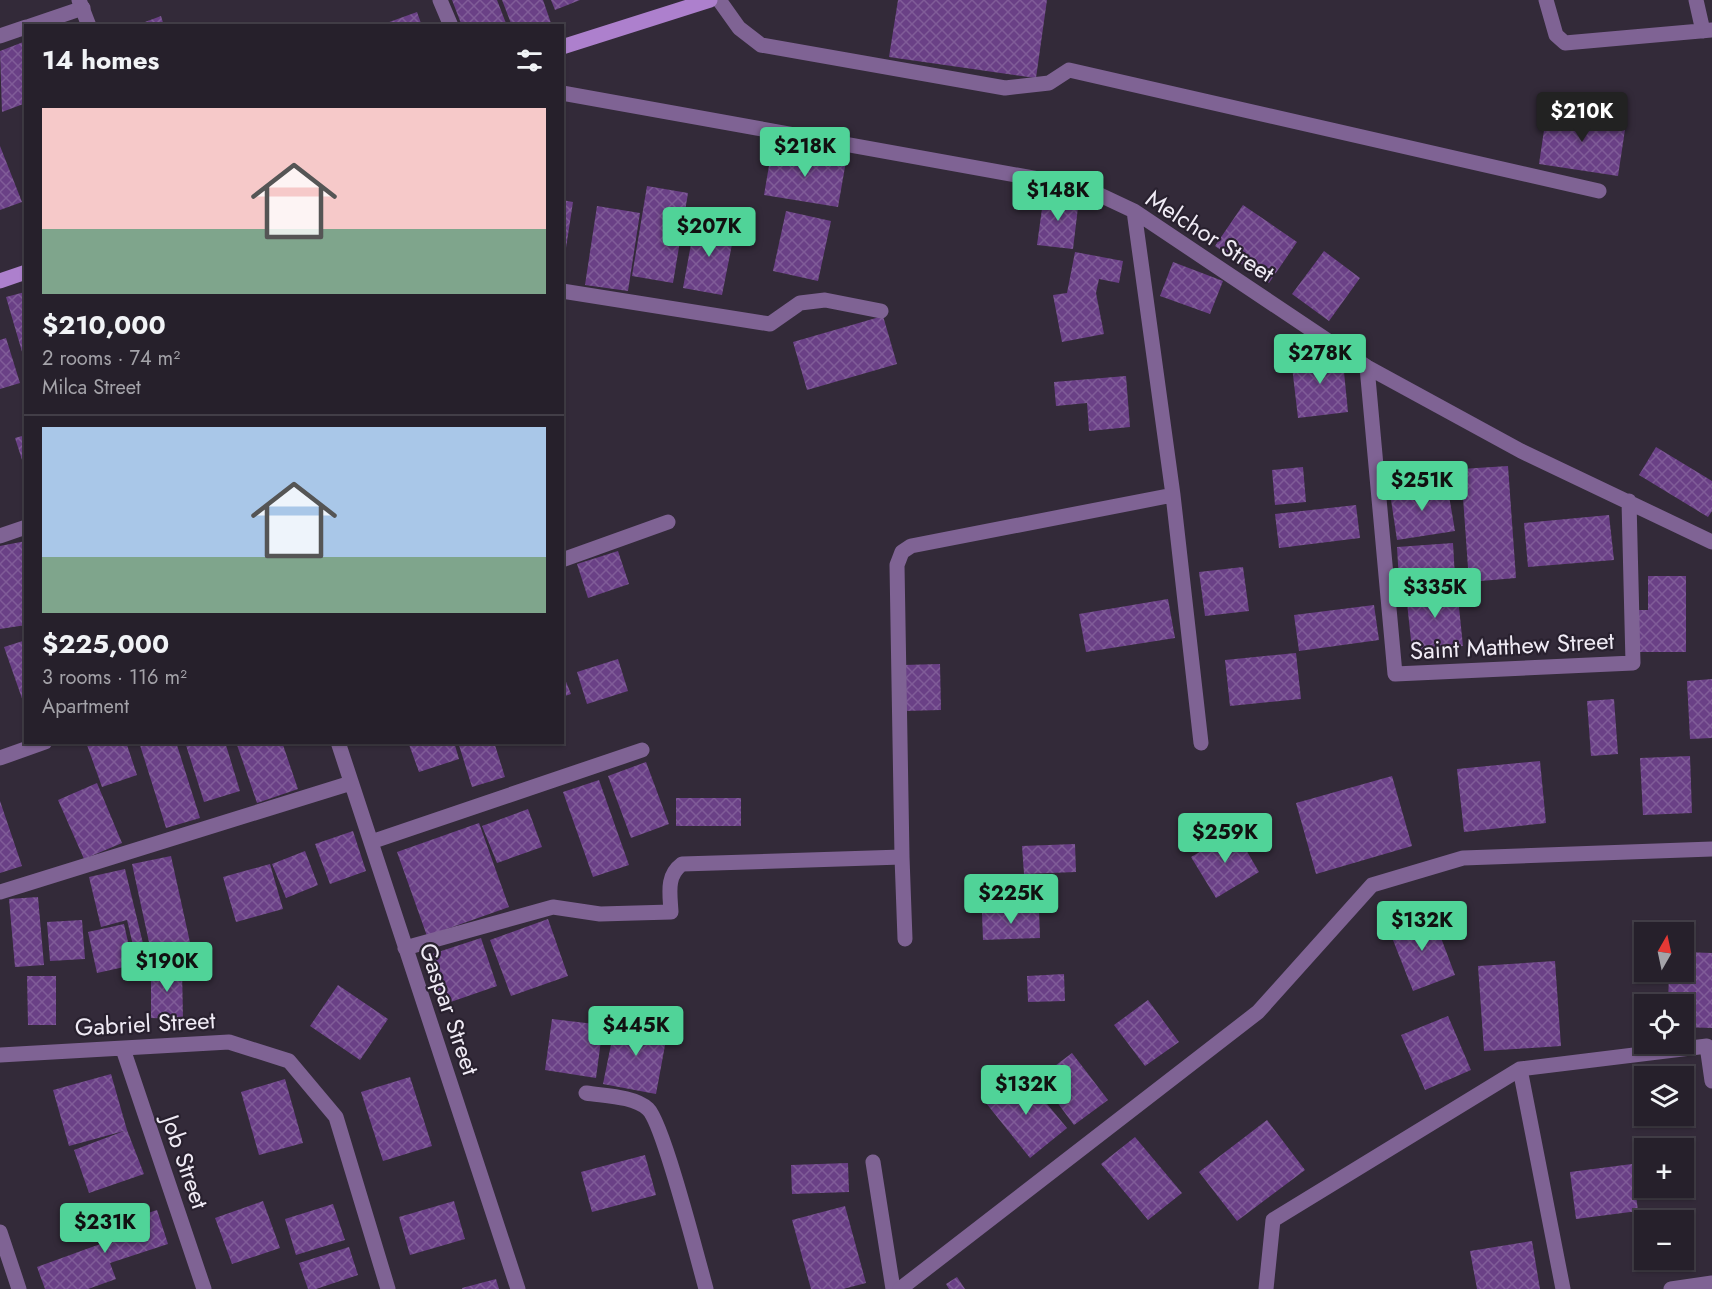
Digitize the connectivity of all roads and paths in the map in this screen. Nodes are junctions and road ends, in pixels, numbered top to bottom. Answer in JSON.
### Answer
{"nodes":[{"id":1,"x":440,"y":0,"type":"edge"},
{"id":2,"x":710,"y":0,"type":"edge"},
{"id":3,"x":719,"y":0,"type":"edge"},
{"id":4,"x":1546,"y":0,"type":"edge"},
{"id":5,"x":1696,"y":0,"type":"edge"},
{"id":6,"x":81,"y":4,"type":"edge"},
{"id":7,"x":35,"y":24,"type":"edge"},
{"id":8,"x":88,"y":24,"type":"edge"},
{"id":9,"x":450,"y":24,"type":"edge"},
{"id":10,"x":24,"y":28,"type":"edge"},
{"id":11,"x":1708,"y":30,"type":"edge"},
{"id":12,"x":0,"y":36,"type":"edge"},
{"id":13,"x":564,"y":46,"type":"edge"},
{"id":14,"x":564,"y":93,"type":"edge"},
{"id":15,"x":1599,"y":191,"type":"dead end"},
{"id":16,"x":1134,"y":211,"type":"junction"},
{"id":17,"x":24,"y":273,"type":"edge"},
{"id":18,"x":0,"y":281,"type":"edge"},
{"id":19,"x":564,"y":291,"type":"edge"},
{"id":20,"x":881,"y":311,"type":"dead end"},
{"id":21,"x":1367,"y":367,"type":"junction"},
{"id":22,"x":1173,"y":495,"type":"junction"},
{"id":23,"x":1629,"y":501,"type":"junction"},
{"id":24,"x":668,"y":522,"type":"dead end"},
{"id":25,"x":24,"y":529,"type":"edge"},
{"id":26,"x":0,"y":536,"type":"edge"},
{"id":27,"x":1712,"y":542,"type":"edge"},
{"id":28,"x":564,"y":559,"type":"edge"},
{"id":29,"x":1201,"y":743,"type":"dead end"},
{"id":30,"x":39,"y":744,"type":"edge"},
{"id":31,"x":339,"y":744,"type":"edge"},
{"id":32,"x":642,"y":750,"type":"dead end"},
{"id":33,"x":0,"y":758,"type":"edge"},
{"id":34,"x":351,"y":783,"type":"junction"},
{"id":35,"x":370,"y":842,"type":"junction"},
{"id":36,"x":1712,"y":849,"type":"edge"},
{"id":37,"x":902,"y":856,"type":"junction"},
{"id":38,"x":0,"y":892,"type":"edge"},
{"id":39,"x":905,"y":939,"type":"dead end"},
{"id":40,"x":405,"y":948,"type":"junction"},
{"id":41,"x":123,"y":1048,"type":"junction"},
{"id":42,"x":0,"y":1055,"type":"edge"},
{"id":43,"x":1520,"y":1069,"type":"junction"},
{"id":44,"x":1712,"y":1082,"type":"edge"},
{"id":45,"x":586,"y":1094,"type":"dead end"},
{"id":46,"x":873,"y":1162,"type":"dead end"},
{"id":47,"x":0,"y":1232,"type":"edge"},
{"id":48,"x":1712,"y":1283,"type":"edge"},
{"id":49,"x":19,"y":1289,"type":"edge"},
{"id":50,"x":204,"y":1289,"type":"edge"},
{"id":51,"x":388,"y":1289,"type":"edge"},
{"id":52,"x":518,"y":1289,"type":"edge"},
{"id":53,"x":706,"y":1289,"type":"edge"},
{"id":54,"x":893,"y":1289,"type":"edge"},
{"id":55,"x":900,"y":1289,"type":"edge"},
{"id":56,"x":1266,"y":1289,"type":"edge"},
{"id":57,"x":1563,"y":1289,"type":"edge"},
{"id":58,"x":1671,"y":1289,"type":"edge"}],
"edges":[{"from":1,"to":9,"type":"street"},
{"from":2,"to":13,"type":"main road"},
{"from":3,"to":15,"type":"street"},
{"from":4,"to":11,"type":"street"},
{"from":5,"to":11,"type":"street"},
{"from":6,"to":7,"type":"street"},
{"from":6,"to":8,"type":"street"},
{"from":10,"to":12,"type":"street"},
{"from":14,"to":16,"type":"street","name":"Melchor Street"},
{"from":16,"to":21,"type":"street","name":"Melchor Street"},
{"from":16,"to":22,"type":"street"},
{"from":17,"to":18,"type":"main road"},
{"from":19,"to":20,"type":"street"},
{"from":21,"to":23,"type":"street","name":"Melchor Street"},
{"from":21,"to":23,"type":"street","name":"Saint Matthew Street"},
{"from":22,"to":29,"type":"street"},
{"from":22,"to":37,"type":"street"},
{"from":23,"to":27,"type":"street","name":"Melchor Street"},
{"from":24,"to":28,"type":"street"},
{"from":25,"to":26,"type":"street"},
{"from":30,"to":33,"type":"street"},
{"from":31,"to":34,"type":"street","name":"Gaspar Street"},
{"from":32,"to":35,"type":"street"},
{"from":34,"to":35,"type":"street","name":"Gaspar Street"},
{"from":34,"to":38,"type":"street"},
{"from":35,"to":40,"type":"street","name":"Gaspar Street"},
{"from":36,"to":55,"type":"street"},
{"from":37,"to":39,"type":"street"},
{"from":37,"to":40,"type":"street"},
{"from":40,"to":52,"type":"street","name":"Gaspar Street"},
{"from":41,"to":42,"type":"street","name":"Gabriel Street"},
{"from":41,"to":50,"type":"street","name":"Job Street"},
{"from":41,"to":51,"type":"street","name":"Gabriel Street"},
{"from":43,"to":44,"type":"street"},
{"from":43,"to":56,"type":"street"},
{"from":43,"to":57,"type":"street"},
{"from":45,"to":53,"type":"street"},
{"from":46,"to":54,"type":"street"},
{"from":47,"to":49,"type":"street"},
{"from":48,"to":58,"type":"street"}]}
